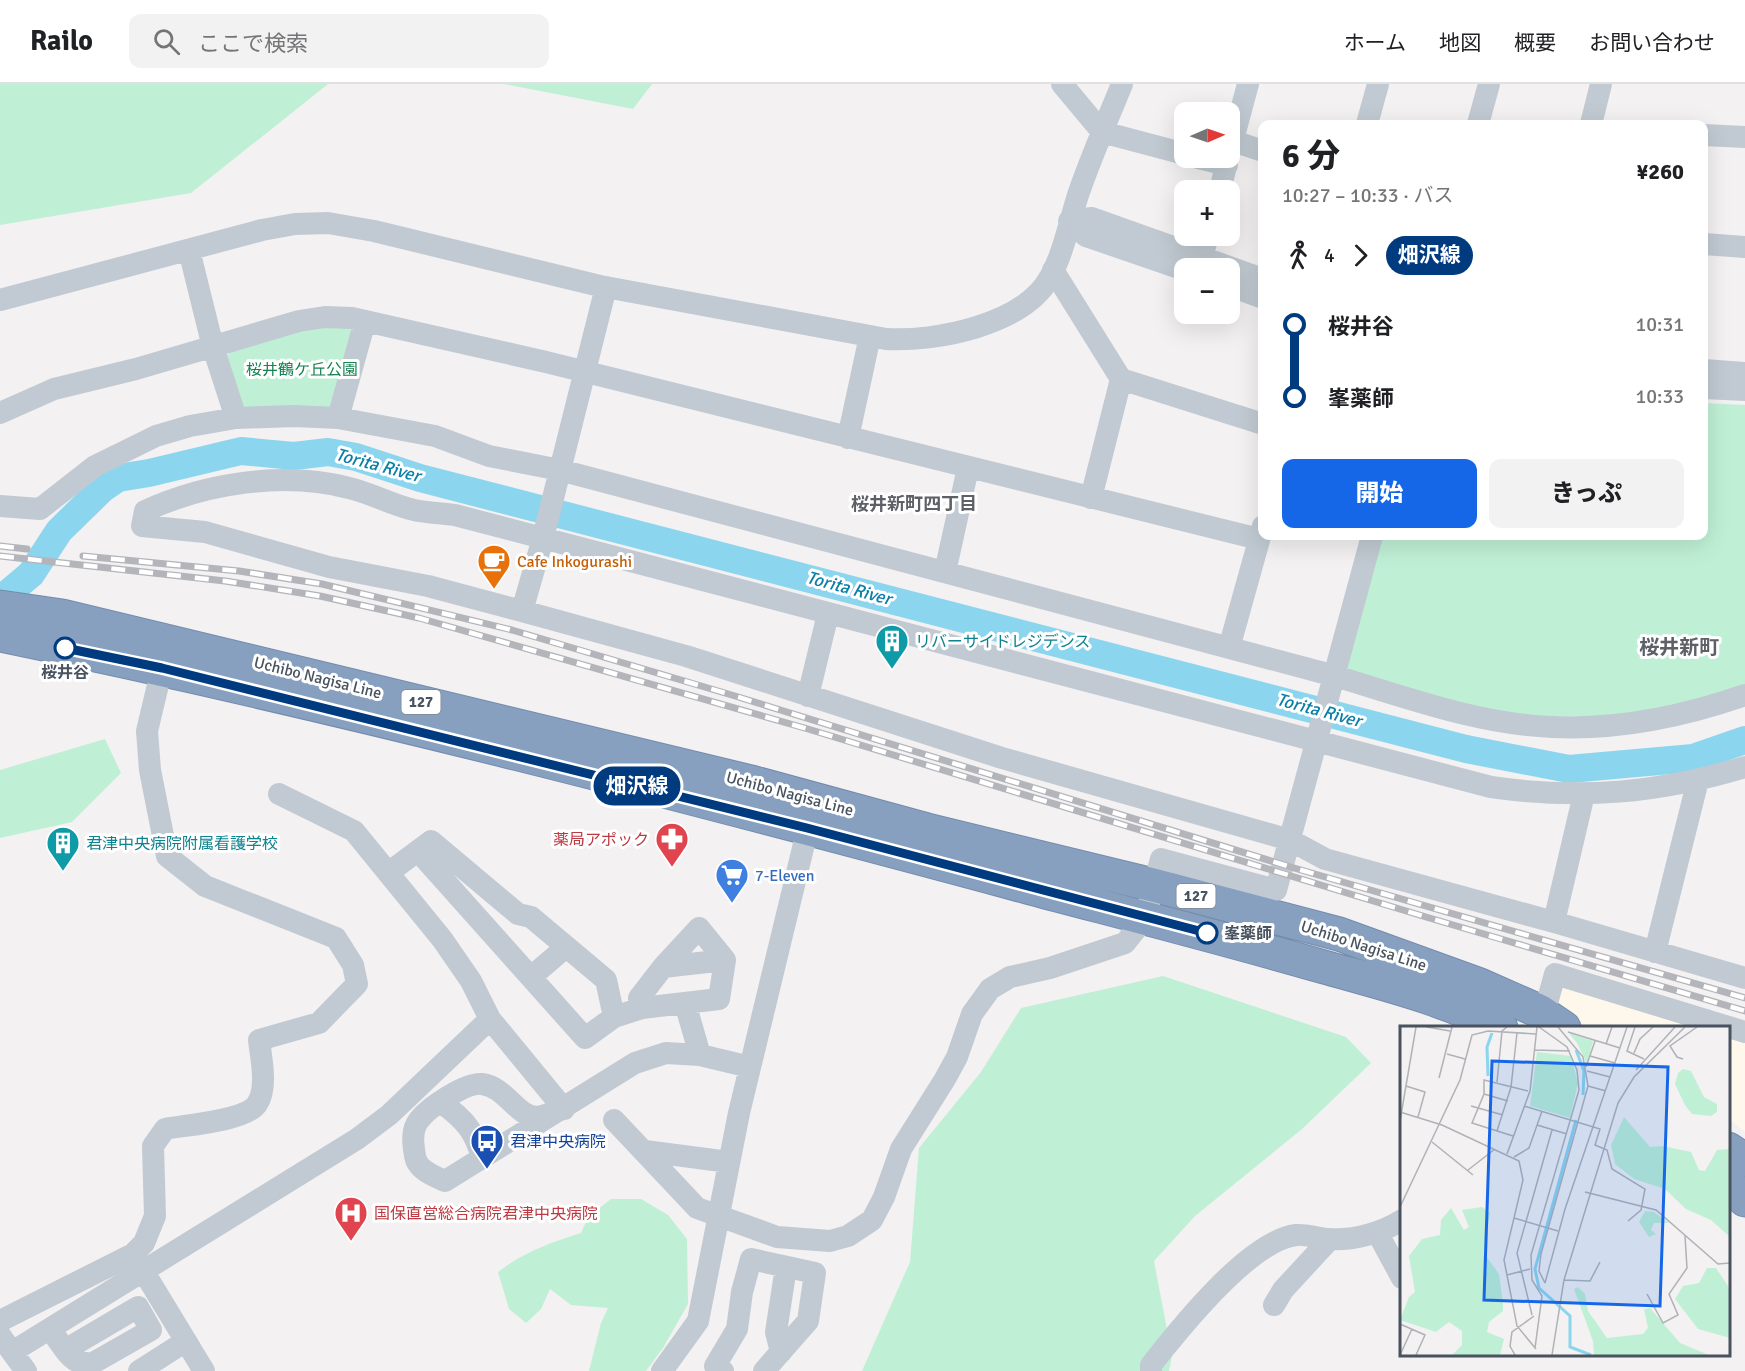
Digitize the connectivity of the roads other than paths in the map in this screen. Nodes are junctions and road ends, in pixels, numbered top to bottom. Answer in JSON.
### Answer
{"nodes":[{"id":1,"x":1062,"y":84,"type":"edge"},
{"id":2,"x":1122,"y":84,"type":"edge"},
{"id":3,"x":1248,"y":84,"type":"edge"},
{"id":4,"x":1378,"y":84,"type":"edge"},
{"id":5,"x":1489,"y":84,"type":"edge"},
{"id":6,"x":1601,"y":84,"type":"edge"},
{"id":7,"x":1240,"y":113,"type":"edge"},
{"id":8,"x":1368,"y":120,"type":"edge"},
{"id":9,"x":1479,"y":120,"type":"edge"},
{"id":10,"x":1592,"y":120,"type":"edge"},
{"id":11,"x":1102,"y":132,"type":"junction"},
{"id":12,"x":1708,"y":135,"type":"edge"},
{"id":13,"x":1745,"y":137,"type":"edge"},
{"id":14,"x":1174,"y":151,"type":"edge"},
{"id":15,"x":1258,"y":151,"type":"edge"},
{"id":16,"x":1240,"y":153,"type":"edge"},
{"id":17,"x":1069,"y":221,"type":"junction"},
{"id":18,"x":1708,"y":244,"type":"edge"},
{"id":19,"x":1745,"y":247,"type":"edge"},
{"id":20,"x":189,"y":250,"type":"junction"},
{"id":21,"x":1199,"y":254,"type":"edge"},
{"id":22,"x":1053,"y":270,"type":"junction"},
{"id":23,"x":1258,"y":277,"type":"edge"},
{"id":24,"x":606,"y":287,"type":"junction"},
{"id":25,"x":1240,"y":290,"type":"edge"},
{"id":26,"x":1258,"y":296,"type":"edge"},
{"id":27,"x":0,"y":300,"type":"edge"},
{"id":28,"x":365,"y":321,"type":"junction"},
{"id":29,"x":870,"y":336,"type":"junction"},
{"id":30,"x":213,"y":347,"type":"junction"},
{"id":31,"x":1708,"y":370,"type":"edge"},
{"id":32,"x":585,"y":372,"type":"junction"},
{"id":33,"x":1745,"y":373,"type":"edge"},
{"id":34,"x":1121,"y":379,"type":"junction"},
{"id":35,"x":1708,"y":388,"type":"edge"},
{"id":36,"x":1745,"y":390,"type":"edge"},
{"id":37,"x":0,"y":412,"type":"edge"},
{"id":38,"x":236,"y":418,"type":"junction"},
{"id":39,"x":338,"y":418,"type":"junction"},
{"id":40,"x":1258,"y":422,"type":"edge"},
{"id":41,"x":848,"y":438,"type":"junction"},
{"id":42,"x":968,"y":468,"type":"junction"},
{"id":43,"x":559,"y":474,"type":"junction"},
{"id":44,"x":1091,"y":498,"type":"junction"},
{"id":45,"x":0,"y":506,"type":"edge"},
{"id":46,"x":1258,"y":532,"type":"edge"},
{"id":47,"x":544,"y":535,"type":"junction"},
{"id":48,"x":1259,"y":540,"type":"edge"},
{"id":49,"x":1371,"y":540,"type":"edge"},
{"id":50,"x":945,"y":572,"type":"junction"},
{"id":51,"x":13,"y":608,"type":"edge"},
{"id":52,"x":522,"y":611,"type":"junction"},
{"id":53,"x":828,"y":614,"type":"junction"},
{"id":54,"x":0,"y":635,"type":"edge"},
{"id":55,"x":1229,"y":648,"type":"junction"},
{"id":56,"x":162,"y":668,"type":"junction"},
{"id":57,"x":1333,"y":682,"type":"junction"},
{"id":58,"x":1745,"y":695,"type":"edge"},
{"id":59,"x":808,"y":696,"type":"junction"},
{"id":60,"x":1318,"y":743,"type":"junction"},
{"id":61,"x":1745,"y":767,"type":"edge"},
{"id":62,"x":1722,"y":774,"type":"junction"},
{"id":63,"x":1698,"y":780,"type":"junction"},
{"id":64,"x":1745,"y":780,"type":"edge"},
{"id":65,"x":279,"y":794,"type":"dead end"},
{"id":66,"x":1584,"y":794,"type":"junction"},
{"id":67,"x":812,"y":813,"type":"junction"},
{"id":68,"x":1290,"y":840,"type":"junction"},
{"id":69,"x":418,"y":851,"type":"junction"},
{"id":70,"x":388,"y":873,"type":"junction"},
{"id":71,"x":1153,"y":885,"type":"junction"},
{"id":72,"x":1145,"y":918,"type":"junction"},
{"id":73,"x":1554,"y":922,"type":"junction"},
{"id":74,"x":566,"y":947,"type":"junction"},
{"id":75,"x":1655,"y":952,"type":"junction"},
{"id":76,"x":725,"y":960,"type":"junction"},
{"id":77,"x":663,"y":967,"type":"junction"},
{"id":78,"x":531,"y":977,"type":"junction"},
{"id":79,"x":1745,"y":978,"type":"edge"},
{"id":80,"x":685,"y":1003,"type":"junction"},
{"id":81,"x":642,"y":1008,"type":"junction"},
{"id":82,"x":614,"y":1017,"type":"junction"},
{"id":83,"x":490,"y":1019,"type":"junction"},
{"id":84,"x":1554,"y":1021,"type":"edge"},
{"id":85,"x":1497,"y":1026,"type":"edge"},
{"id":86,"x":1725,"y":1026,"type":"edge"},
{"id":87,"x":1730,"y":1027,"type":"edge"},
{"id":88,"x":1745,"y":1032,"type":"edge"},
{"id":89,"x":700,"y":1055,"type":"junction"},
{"id":90,"x":750,"y":1067,"type":"junction"},
{"id":91,"x":442,"y":1103,"type":"junction"},
{"id":92,"x":564,"y":1109,"type":"junction"},
{"id":93,"x":614,"y":1120,"type":"dead end"},
{"id":94,"x":645,"y":1151,"type":"junction"},
{"id":95,"x":482,"y":1158,"type":"junction"},
{"id":96,"x":729,"y":1162,"type":"junction"},
{"id":97,"x":1737,"y":1163,"type":"edge"},
{"id":98,"x":1745,"y":1200,"type":"edge"},
{"id":99,"x":718,"y":1216,"type":"junction"},
{"id":100,"x":1400,"y":1221,"type":"edge"},
{"id":101,"x":1377,"y":1232,"type":"junction"},
{"id":102,"x":1330,"y":1239,"type":"junction"},
{"id":103,"x":786,"y":1267,"type":"junction"},
{"id":104,"x":144,"y":1272,"type":"junction"},
{"id":105,"x":1400,"y":1276,"type":"edge"},
{"id":106,"x":704,"y":1287,"type":"junction"},
{"id":107,"x":742,"y":1292,"type":"junction"},
{"id":108,"x":1274,"y":1305,"type":"dead end"},
{"id":109,"x":0,"y":1322,"type":"edge"},
{"id":110,"x":50,"y":1329,"type":"junction"},
{"id":111,"x":186,"y":1341,"type":"junction"},
{"id":112,"x":6,"y":1344,"type":"edge"},
{"id":113,"x":65,"y":1350,"type":"dead end"},
{"id":114,"x":781,"y":1352,"type":"junction"},
{"id":115,"x":26,"y":1371,"type":"edge"},
{"id":116,"x":139,"y":1371,"type":"edge"},
{"id":117,"x":204,"y":1371,"type":"edge"},
{"id":118,"x":662,"y":1371,"type":"edge"},
{"id":119,"x":723,"y":1371,"type":"edge"},
{"id":120,"x":764,"y":1371,"type":"edge"},
{"id":121,"x":1150,"y":1371,"type":"edge"}],
"edges":[{"from":1,"to":11,"type":"street"},
{"from":2,"to":11,"type":"street"},
{"from":3,"to":7,"type":"street"},
{"from":4,"to":8,"type":"street"},
{"from":5,"to":9,"type":"street"},
{"from":6,"to":10,"type":"street"},
{"from":11,"to":14,"type":"street"},
{"from":11,"to":17,"type":"street"},
{"from":12,"to":13,"type":"street"},
{"from":15,"to":16,"type":"street"},
{"from":17,"to":21,"type":"street"},
{"from":17,"to":22,"type":"street"},
{"from":18,"to":19,"type":"street"},
{"from":20,"to":24,"type":"street"},
{"from":20,"to":27,"type":"street"},
{"from":20,"to":30,"type":"street"},
{"from":21,"to":23,"type":"street"},
{"from":22,"to":29,"type":"street"},
{"from":22,"to":34,"type":"street"},
{"from":24,"to":29,"type":"street"},
{"from":24,"to":32,"type":"street"},
{"from":25,"to":26,"type":"street"},
{"from":28,"to":30,"type":"street"},
{"from":28,"to":32,"type":"street"},
{"from":28,"to":39,"type":"street"},
{"from":29,"to":41,"type":"street"},
{"from":30,"to":37,"type":"street"},
{"from":30,"to":38,"type":"street"},
{"from":31,"to":33,"type":"street"},
{"from":32,"to":41,"type":"street"},
{"from":32,"to":43,"type":"street"},
{"from":34,"to":40,"type":"street"},
{"from":34,"to":44,"type":"street"},
{"from":35,"to":36,"type":"street"},
{"from":38,"to":39,"type":"street"},
{"from":38,"to":45,"type":"street"},
{"from":39,"to":43,"type":"street"},
{"from":41,"to":42,"type":"street"},
{"from":42,"to":44,"type":"street"},
{"from":42,"to":50,"type":"street"},
{"from":43,"to":47,"type":"street"},
{"from":43,"to":50,"type":"street"},
{"from":44,"to":46,"type":"street"},
{"from":47,"to":52,"type":"street"},
{"from":47,"to":52,"type":"street"},
{"from":47,"to":53,"type":"street"},
{"from":48,"to":55,"type":"street"},
{"from":49,"to":57,"type":"street"},
{"from":50,"to":55,"type":"street"},
{"from":51,"to":67,"type":"highway","name":"Uchibo Nagisa Line","number":"127"},
{"from":52,"to":59,"type":"street"},
{"from":53,"to":59,"type":"street"},
{"from":53,"to":60,"type":"street"},
{"from":54,"to":56,"type":"highway","name":"Uchibo Nagisa Line","number":"127"},
{"from":55,"to":57,"type":"street"},
{"from":56,"to":67,"type":"highway","name":"Uchibo Nagisa Line","number":"127"},
{"from":56,"to":109,"type":"street"},
{"from":57,"to":58,"type":"street"},
{"from":57,"to":60,"type":"street"},
{"from":59,"to":68,"type":"street"},
{"from":60,"to":66,"type":"street"},
{"from":60,"to":68,"type":"street"},
{"from":61,"to":62,"type":"street"},
{"from":62,"to":63,"type":"street"},
{"from":62,"to":64,"type":"street"},
{"from":63,"to":66,"type":"street"},
{"from":63,"to":75,"type":"street"},
{"from":65,"to":70,"type":"street"},
{"from":66,"to":73,"type":"street"},
{"from":67,"to":71,"type":"highway","name":"Uchibo Nagisa Line","number":"127"},
{"from":67,"to":72,"type":"highway","name":"Uchibo Nagisa Line","number":"127"},
{"from":67,"to":90,"type":"street"},
{"from":68,"to":71,"type":"street"},
{"from":68,"to":73,"type":"street"},
{"from":69,"to":70,"type":"street"},
{"from":69,"to":74,"type":"street"},
{"from":69,"to":78,"type":"street"},
{"from":70,"to":83,"type":"street"},
{"from":71,"to":72,"type":"street"},
{"from":71,"to":84,"type":"highway","name":"Uchibo Nagisa Line","number":"127"},
{"from":72,"to":85,"type":"highway","name":"Uchibo Nagisa Line","number":"127"},
{"from":72,"to":99,"type":"street"},
{"from":73,"to":75,"type":"street"},
{"from":74,"to":78,"type":"street"},
{"from":74,"to":82,"type":"street"},
{"from":75,"to":79,"type":"street"},
{"from":76,"to":77,"type":"street"},
{"from":76,"to":77,"type":"street"},
{"from":76,"to":80,"type":"street"},
{"from":77,"to":81,"type":"street"},
{"from":78,"to":82,"type":"street"},
{"from":80,"to":81,"type":"street"},
{"from":80,"to":89,"type":"street"},
{"from":81,"to":82,"type":"street"},
{"from":83,"to":92,"type":"street"},
{"from":83,"to":104,"type":"street"},
{"from":84,"to":86,"type":"street"},
{"from":87,"to":88,"type":"street"},
{"from":89,"to":90,"type":"street"},
{"from":89,"to":92,"type":"street"},
{"from":90,"to":96,"type":"street"},
{"from":91,"to":92,"type":"street"},
{"from":91,"to":95,"type":"street"},
{"from":91,"to":95,"type":"street"},
{"from":92,"to":95,"type":"street"},
{"from":93,"to":94,"type":"street"},
{"from":94,"to":96,"type":"street"},
{"from":94,"to":99,"type":"street"},
{"from":96,"to":99,"type":"street"},
{"from":97,"to":98,"type":"highway"},
{"from":99,"to":106,"type":"street"},
{"from":100,"to":101,"type":"street"},
{"from":101,"to":102,"type":"street"},
{"from":101,"to":105,"type":"street"},
{"from":102,"to":108,"type":"street"},
{"from":102,"to":121,"type":"street"},
{"from":103,"to":107,"type":"street"},
{"from":103,"to":114,"type":"street"},
{"from":103,"to":114,"type":"street"},
{"from":104,"to":110,"type":"street"},
{"from":104,"to":111,"type":"street"},
{"from":106,"to":107,"type":"street"},
{"from":106,"to":118,"type":"street"},
{"from":107,"to":119,"type":"street"},
{"from":110,"to":112,"type":"street"},
{"from":110,"to":113,"type":"street"},
{"from":111,"to":116,"type":"street"},
{"from":111,"to":117,"type":"street"},
{"from":112,"to":115,"type":"street"},
{"from":114,"to":120,"type":"street"}]}
